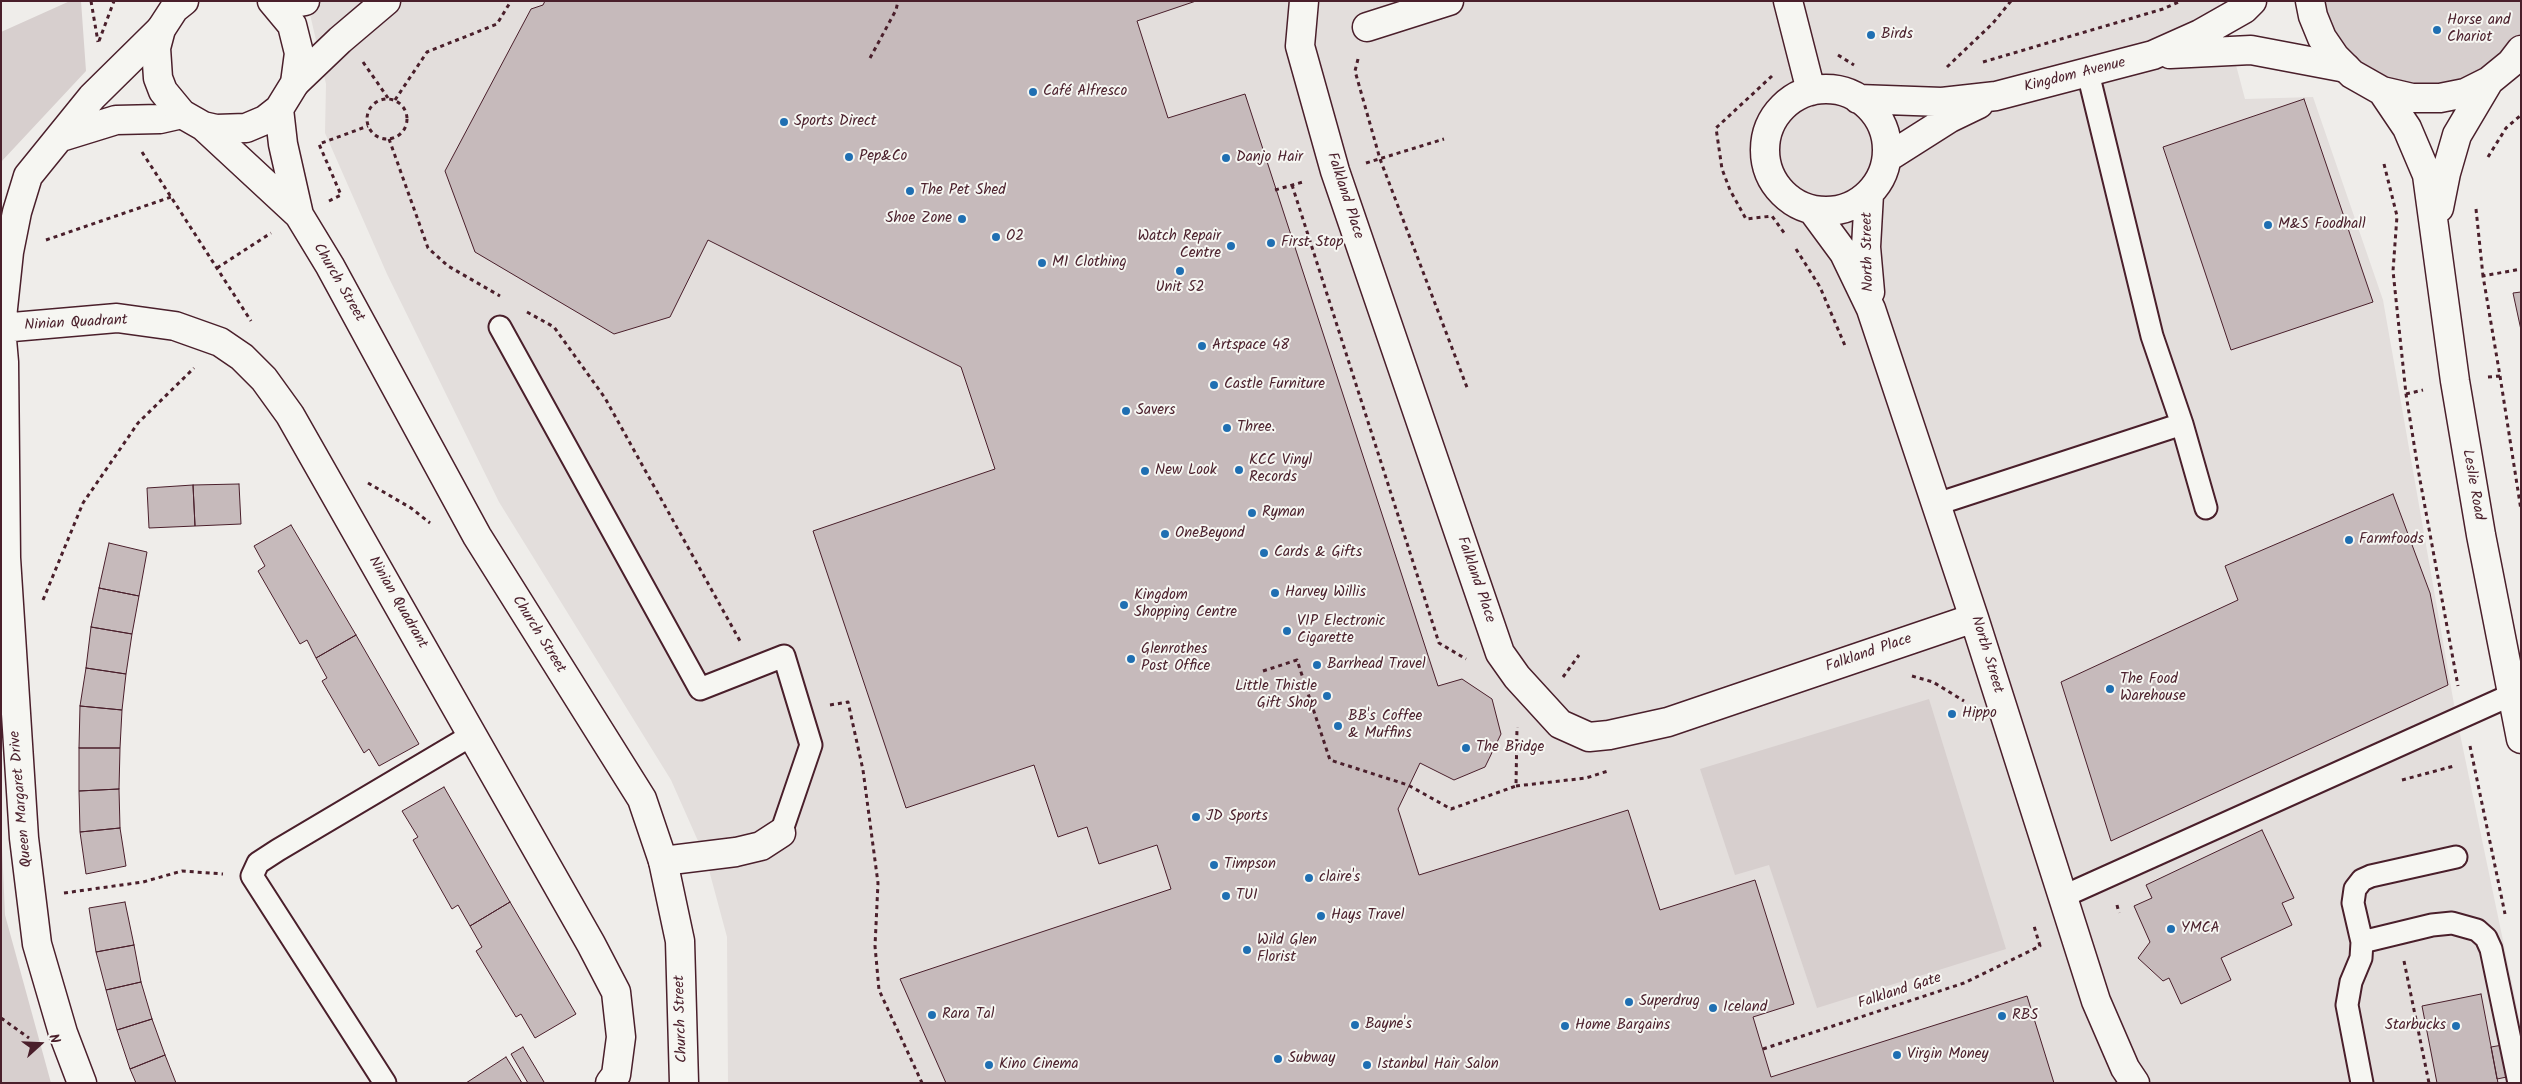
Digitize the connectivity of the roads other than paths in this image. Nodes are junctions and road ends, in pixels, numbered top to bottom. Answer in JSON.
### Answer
{"nodes":[{"id":1,"x":305,"y":1,"type":"edge"},
{"id":2,"x":386,"y":1,"type":"edge"},
{"id":3,"x":1304,"y":1,"type":"edge"},
{"id":4,"x":1449,"y":1,"type":"edge"},
{"id":5,"x":1788,"y":1,"type":"edge"},
{"id":6,"x":2252,"y":1,"type":"edge"},
{"id":7,"x":2310,"y":1,"type":"edge"},
{"id":8,"x":275,"y":3,"type":"edge"},
{"id":9,"x":173,"y":10,"type":"edge"},
{"id":10,"x":1367,"y":27,"type":"road end"},
{"id":11,"x":2521,"y":50,"type":"edge"},
{"id":12,"x":2153,"y":55,"type":"junction"},
{"id":13,"x":2346,"y":68,"type":"junction"},
{"id":14,"x":2088,"y":73,"type":"junction"},
{"id":15,"x":2490,"y":80,"type":"junction"},
{"id":16,"x":295,"y":83,"type":"junction"},
{"id":17,"x":1811,"y":91,"type":"junction"},
{"id":18,"x":2382,"y":91,"type":"junction"},
{"id":19,"x":1996,"y":96,"type":"junction"},
{"id":20,"x":1858,"y":99,"type":"junction"},
{"id":21,"x":279,"y":108,"type":"junction"},
{"id":22,"x":192,"y":120,"type":"junction"},
{"id":23,"x":61,"y":137,"type":"junction"},
{"id":24,"x":1887,"y":158,"type":"junction"},
{"id":25,"x":1869,"y":194,"type":"junction"},
{"id":26,"x":1813,"y":211,"type":"junction"},
{"id":27,"x":299,"y":215,"type":"junction"},
{"id":28,"x":2436,"y":230,"type":"junction"},
{"id":29,"x":1871,"y":309,"type":"junction"},
{"id":30,"x":500,"y":327,"type":"dead end"},
{"id":31,"x":1,"y":328,"type":"edge"},
{"id":32,"x":2182,"y":424,"type":"junction"},
{"id":33,"x":1937,"y":504,"type":"junction"},
{"id":34,"x":2206,"y":508,"type":"dead end"},
{"id":35,"x":1974,"y":618,"type":"junction"},
{"id":36,"x":6,"y":622,"type":"edge"},
{"id":37,"x":2512,"y":695,"type":"junction"},
{"id":38,"x":472,"y":734,"type":"junction"},
{"id":39,"x":2521,"y":739,"type":"edge"},
{"id":40,"x":781,"y":833,"type":"joint"},
{"id":41,"x":2456,"y":857,"type":"dead end"},
{"id":42,"x":663,"y":861,"type":"junction"},
{"id":43,"x":2062,"y":897,"type":"junction"},
{"id":44,"x":2362,"y":942,"type":"junction"},
{"id":45,"x":82,"y":1083,"type":"edge"},
{"id":46,"x":384,"y":1083,"type":"edge"},
{"id":47,"x":610,"y":1083,"type":"edge"},
{"id":48,"x":684,"y":1083,"type":"edge"},
{"id":49,"x":2135,"y":1083,"type":"edge"},
{"id":50,"x":2362,"y":1083,"type":"edge"},
{"id":51,"x":2519,"y":1083,"type":"edge"}],
"edges":[{"from":1,"to":8,"type":"street"},
{"from":2,"to":16,"type":"street"},
{"from":3,"to":35,"type":"street","name":"Falkland Place"},
{"from":4,"to":10,"type":"street"},
{"from":5,"to":17,"type":"street"},
{"from":6,"to":12,"type":"street","name":"Kingdom Avenue"},
{"from":7,"to":13,"type":"street"},
{"from":8,"to":16,"type":"street"},
{"from":9,"to":22,"type":"street","name":"Church Street"},
{"from":9,"to":23,"type":"street","name":"Queen Margaret Drive"},
{"from":11,"to":15,"type":"street"},
{"from":12,"to":13,"type":"street","name":"Kingdom Avenue"},
{"from":12,"to":14,"type":"street","name":"Kingdom Avenue"},
{"from":13,"to":18,"type":"street"},
{"from":14,"to":19,"type":"street","name":"Kingdom Avenue"},
{"from":14,"to":32,"type":"lane"},
{"from":15,"to":18,"type":"street"},
{"from":15,"to":28,"type":"street","name":"Leslie Road"},
{"from":16,"to":21,"type":"street"},
{"from":17,"to":20,"type":"street"},
{"from":17,"to":26,"type":"street"},
{"from":18,"to":28,"type":"street","name":"Leslie Road"},
{"from":19,"to":20,"type":"street","name":"Kingdom Avenue"},
{"from":19,"to":24,"type":"street","name":"Kingdom Avenue"},
{"from":20,"to":24,"type":"street"},
{"from":21,"to":22,"type":"street"},
{"from":21,"to":27,"type":"street","name":"Church Street"},
{"from":22,"to":23,"type":"street"},
{"from":22,"to":27,"type":"street","name":"Church Street"},
{"from":23,"to":31,"type":"street","name":"Queen Margaret Drive"},
{"from":24,"to":25,"type":"street"},
{"from":25,"to":26,"type":"street"},
{"from":25,"to":29,"type":"street","name":"North Street"},
{"from":26,"to":29,"type":"street","name":"North Street"},
{"from":27,"to":42,"type":"street","name":"Church Street"},
{"from":28,"to":37,"type":"street","name":"Leslie Road"},
{"from":29,"to":33,"type":"street","name":"North Street"},
{"from":30,"to":40,"type":"lane"},
{"from":31,"to":36,"type":"street","name":"Queen Margaret Drive"},
{"from":31,"to":38,"type":"street","name":"Ninian Quadrant"},
{"from":32,"to":33,"type":"lane"},
{"from":32,"to":34,"type":"lane"},
{"from":33,"to":35,"type":"street","name":"North Street"},
{"from":35,"to":43,"type":"street","name":"North Street"},
{"from":36,"to":45,"type":"street","name":"Queen Margaret Drive"},
{"from":37,"to":39,"type":"street","name":"Leslie Road"},
{"from":37,"to":43,"type":"lane"},
{"from":38,"to":46,"type":"lane"},
{"from":38,"to":47,"type":"street","name":"Ninian Quadrant"},
{"from":40,"to":42,"type":"street"},
{"from":41,"to":44,"type":"lane"},
{"from":42,"to":48,"type":"street","name":"Church Street"},
{"from":43,"to":49,"type":"street","name":"North Street"},
{"from":44,"to":50,"type":"lane"},
{"from":44,"to":51,"type":"lane"}]}
